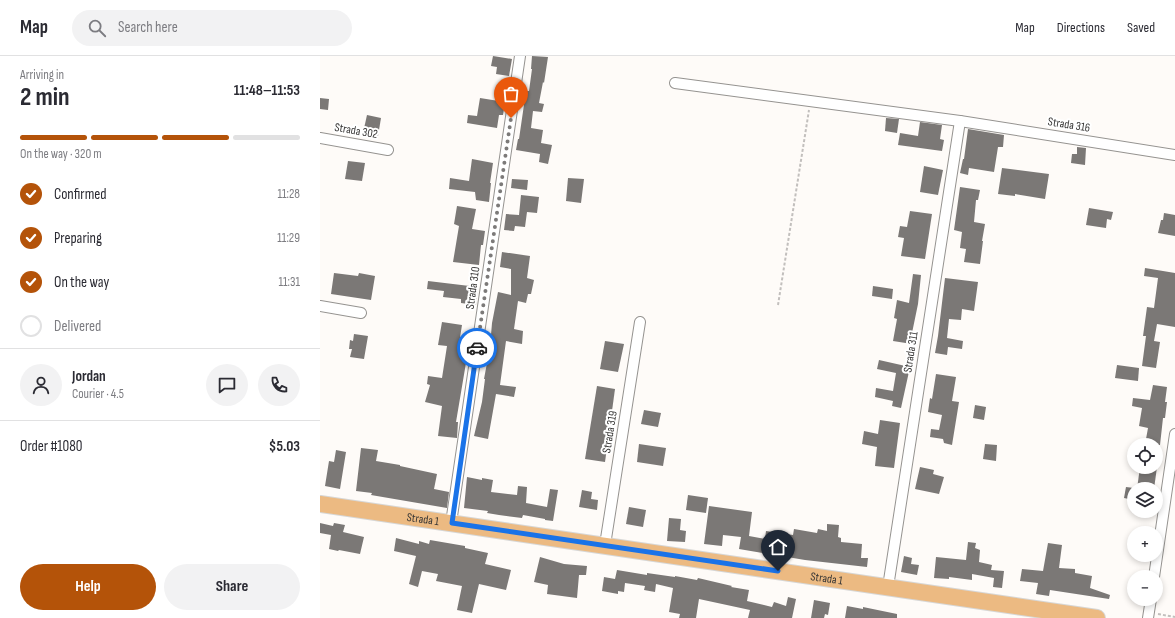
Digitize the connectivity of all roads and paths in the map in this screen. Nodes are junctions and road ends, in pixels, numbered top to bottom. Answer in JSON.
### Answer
{"nodes":[{"id":1,"x":520,"y":56,"type":"edge"},
{"id":2,"x":675,"y":83,"type":"dead end"},
{"id":3,"x":810,"y":101,"type":"junction"},
{"id":4,"x":960,"y":121,"type":"junction"},
{"id":5,"x":320,"y":138,"type":"edge"},
{"id":6,"x":388,"y":150,"type":"dead end"},
{"id":7,"x":1175,"y":155,"type":"edge"},
{"id":8,"x":778,"y":305,"type":"dead end"},
{"id":9,"x":320,"y":306,"type":"edge"},
{"id":10,"x":361,"y":313,"type":"dead end"},
{"id":11,"x":640,"y":322,"type":"dead end"},
{"id":12,"x":1175,"y":434,"type":"edge"},
{"id":13,"x":320,"y":504,"type":"edge"},
{"id":14,"x":452,"y":523,"type":"junction"},
{"id":15,"x":605,"y":545,"type":"junction"},
{"id":16,"x":1155,"y":570,"type":"edge"},
{"id":17,"x":888,"y":587,"type":"junction"},
{"id":18,"x":1150,"y":606,"type":"edge"},
{"id":19,"x":1148,"y":616,"type":"edge"},
{"id":20,"x":1175,"y":617,"type":"edge"},
{"id":21,"x":1096,"y":618,"type":"edge"}],
"edges":[{"from":1,"to":14,"type":"street","name":"Strada 310"},
{"from":2,"to":3,"type":"street","name":"Strada 316"},
{"from":3,"to":4,"type":"street","name":"Strada 316"},
{"from":3,"to":8,"type":"path"},
{"from":4,"to":7,"type":"street","name":"Strada 316"},
{"from":4,"to":17,"type":"street","name":"Strada 311"},
{"from":5,"to":6,"type":"street","name":"Strada 302"},
{"from":9,"to":10,"type":"street"},
{"from":11,"to":15,"type":"street","name":"Strada 319"},
{"from":12,"to":16,"type":"street"},
{"from":13,"to":14,"type":"main road","name":"Strada 1"},
{"from":14,"to":15,"type":"main road","name":"Strada 1"},
{"from":15,"to":17,"type":"main road","name":"Strada 1"},
{"from":17,"to":21,"type":"main road","name":"Strada 1"},
{"from":18,"to":19,"type":"street"},
{"from":19,"to":20,"type":"path"}]}
